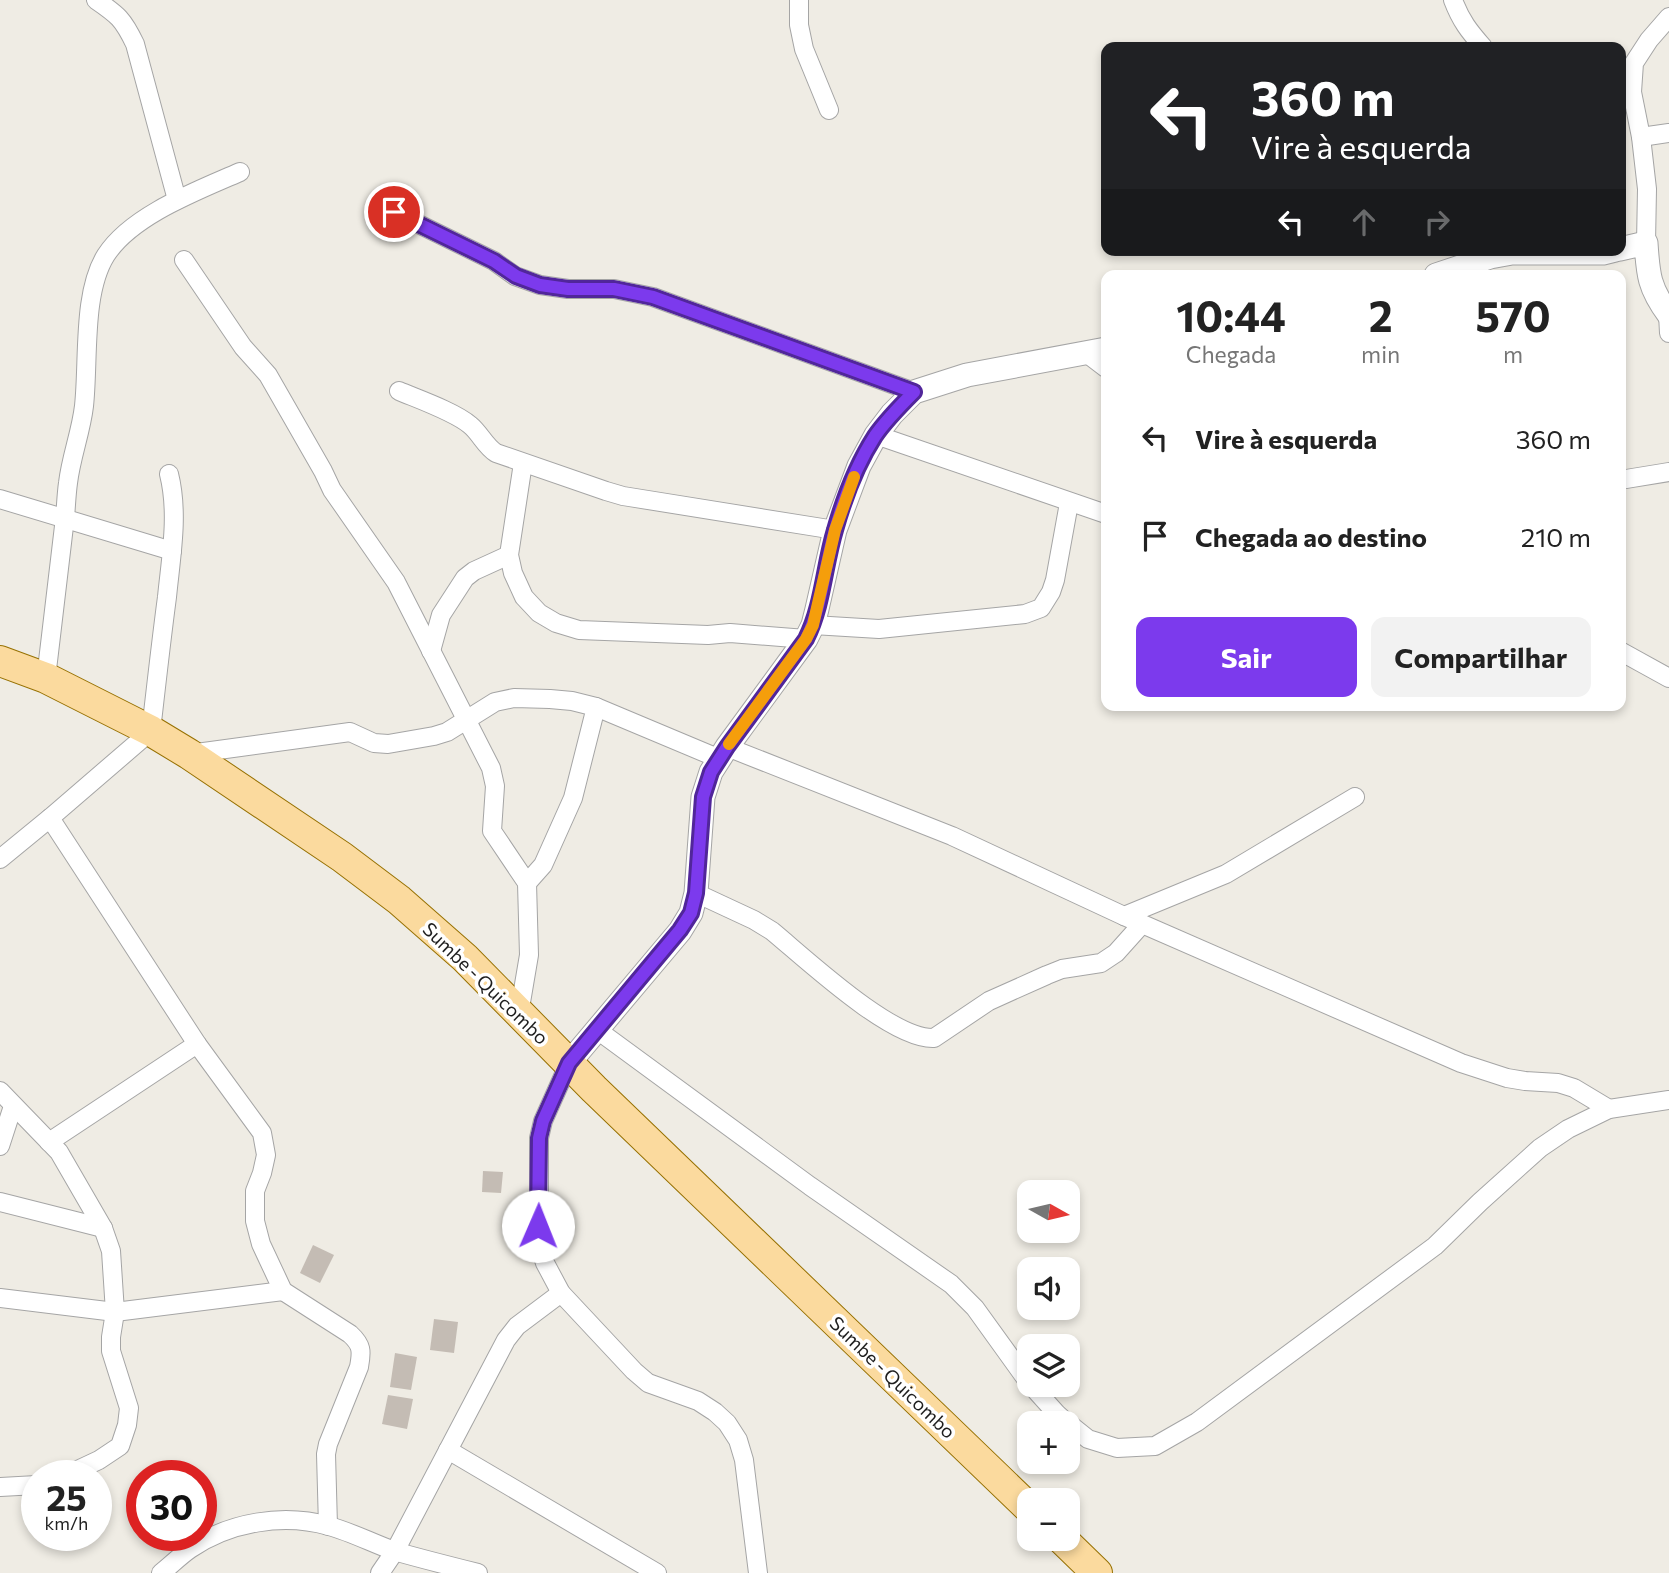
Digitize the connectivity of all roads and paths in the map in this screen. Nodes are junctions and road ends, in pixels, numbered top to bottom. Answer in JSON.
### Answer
{"nodes":[{"id":1,"x":96,"y":0,"type":"edge"},
{"id":2,"x":799,"y":0,"type":"edge"},
{"id":3,"x":1453,"y":0,"type":"edge"},
{"id":4,"x":1669,"y":17,"type":"edge"},
{"id":5,"x":1479,"y":42,"type":"edge"},
{"id":6,"x":1627,"y":64,"type":"edge"},
{"id":7,"x":829,"y":110,"type":"dead end"},
{"id":8,"x":1669,"y":133,"type":"edge"},
{"id":9,"x":1641,"y":137,"type":"junction"},
{"id":10,"x":240,"y":172,"type":"dead end"},
{"id":11,"x":177,"y":200,"type":"junction"},
{"id":12,"x":394,"y":212,"type":"dead end"},
{"id":13,"x":1646,"y":243,"type":"junction"},
{"id":14,"x":1626,"y":248,"type":"edge"},
{"id":15,"x":1496,"y":256,"type":"edge"},
{"id":16,"x":184,"y":260,"type":"dead end"},
{"id":17,"x":1451,"y":270,"type":"edge"},
{"id":18,"x":1669,"y":321,"type":"edge"},
{"id":19,"x":1096,"y":350,"type":"edge"},
{"id":20,"x":399,"y":391,"type":"dead end"},
{"id":21,"x":914,"y":392,"type":"junction"},
{"id":22,"x":876,"y":435,"type":"junction"},
{"id":23,"x":523,"y":463,"type":"junction"},
{"id":24,"x":1669,"y":472,"type":"edge"},
{"id":25,"x":169,"y":474,"type":"dead end"},
{"id":26,"x":1626,"y":479,"type":"edge"},
{"id":27,"x":0,"y":499,"type":"edge"},
{"id":28,"x":1069,"y":503,"type":"junction"},
{"id":29,"x":1101,"y":513,"type":"edge"},
{"id":30,"x":65,"y":519,"type":"junction"},
{"id":31,"x":835,"y":530,"type":"junction"},
{"id":32,"x":172,"y":551,"type":"junction"},
{"id":33,"x":509,"y":555,"type":"junction"},
{"id":34,"x":809,"y":632,"type":"junction"},
{"id":35,"x":431,"y":651,"type":"junction"},
{"id":36,"x":1626,"y":653,"type":"edge"},
{"id":37,"x":0,"y":661,"type":"edge"},
{"id":38,"x":46,"y":678,"type":"junction"},
{"id":39,"x":1669,"y":678,"type":"edge"},
{"id":40,"x":596,"y":707,"type":"junction"},
{"id":41,"x":466,"y":721,"type":"junction"},
{"id":42,"x":151,"y":731,"type":"junction"},
{"id":43,"x":723,"y":753,"type":"junction"},
{"id":44,"x":189,"y":754,"type":"junction"},
{"id":45,"x":1355,"y":797,"type":"dead end"},
{"id":46,"x":50,"y":818,"type":"junction"},
{"id":47,"x":0,"y":859,"type":"edge"},
{"id":48,"x":527,"y":883,"type":"junction"},
{"id":49,"x":696,"y":893,"type":"junction"},
{"id":50,"x":1124,"y":916,"type":"junction"},
{"id":51,"x":1142,"y":924,"type":"junction"},
{"id":52,"x":519,"y":1014,"type":"junction"},
{"id":53,"x":596,"y":1030,"type":"junction"},
{"id":54,"x":197,"y":1044,"type":"junction"},
{"id":55,"x":569,"y":1063,"type":"junction"},
{"id":56,"x":0,"y":1091,"type":"edge"},
{"id":57,"x":1669,"y":1100,"type":"edge"},
{"id":58,"x":13,"y":1106,"type":"junction"},
{"id":59,"x":1609,"y":1109,"type":"junction"},
{"id":60,"x":49,"y":1142,"type":"junction"},
{"id":61,"x":0,"y":1146,"type":"edge"},
{"id":62,"x":0,"y":1202,"type":"edge"},
{"id":63,"x":103,"y":1228,"type":"junction"},
{"id":64,"x":283,"y":1291,"type":"junction"},
{"id":65,"x":561,"y":1293,"type":"junction"},
{"id":66,"x":0,"y":1298,"type":"edge"},
{"id":67,"x":115,"y":1312,"type":"junction"},
{"id":68,"x":1017,"y":1366,"type":"edge"},
{"id":69,"x":1041,"y":1397,"type":"edge"},
{"id":70,"x":1054,"y":1411,"type":"edge"},
{"id":71,"x":1080,"y":1433,"type":"edge"},
{"id":72,"x":448,"y":1450,"type":"junction"},
{"id":73,"x":100,"y":1460,"type":"edge"},
{"id":74,"x":21,"y":1486,"type":"edge"},
{"id":75,"x":0,"y":1487,"type":"edge"},
{"id":76,"x":1017,"y":1496,"type":"edge"},
{"id":77,"x":328,"y":1526,"type":"junction"},
{"id":78,"x":395,"y":1551,"type":"junction"},
{"id":79,"x":1074,"y":1551,"type":"edge"},
{"id":80,"x":161,"y":1573,"type":"edge"},
{"id":81,"x":380,"y":1573,"type":"edge"},
{"id":82,"x":478,"y":1573,"type":"edge"},
{"id":83,"x":636,"y":1573,"type":"edge"},
{"id":84,"x":656,"y":1573,"type":"edge"},
{"id":85,"x":758,"y":1573,"type":"edge"},
{"id":86,"x":1097,"y":1573,"type":"edge"}],
"edges":[{"from":1,"to":11,"type":"street"},
{"from":2,"to":7,"type":"street"},
{"from":3,"to":5,"type":"street"},
{"from":4,"to":6,"type":"street"},
{"from":6,"to":9,"type":"street"},
{"from":8,"to":9,"type":"street"},
{"from":9,"to":13,"type":"street"},
{"from":10,"to":11,"type":"street"},
{"from":11,"to":30,"type":"street"},
{"from":12,"to":21,"type":"street"},
{"from":13,"to":14,"type":"street"},
{"from":13,"to":18,"type":"street"},
{"from":15,"to":17,"type":"street"},
{"from":16,"to":35,"type":"street"},
{"from":19,"to":21,"type":"street"},
{"from":20,"to":23,"type":"street"},
{"from":21,"to":22,"type":"street"},
{"from":22,"to":28,"type":"street"},
{"from":22,"to":31,"type":"street"},
{"from":23,"to":31,"type":"street"},
{"from":23,"to":33,"type":"street"},
{"from":24,"to":26,"type":"street"},
{"from":25,"to":32,"type":"street"},
{"from":27,"to":30,"type":"street"},
{"from":28,"to":29,"type":"street"},
{"from":28,"to":34,"type":"street"},
{"from":30,"to":32,"type":"street"},
{"from":30,"to":38,"type":"street"},
{"from":31,"to":34,"type":"street"},
{"from":32,"to":42,"type":"street"},
{"from":33,"to":34,"type":"street"},
{"from":33,"to":35,"type":"street"},
{"from":34,"to":43,"type":"street"},
{"from":35,"to":41,"type":"street"},
{"from":36,"to":39,"type":"street"},
{"from":37,"to":38,"type":"main road","name":"Sumbe - Quicombo"},
{"from":38,"to":42,"type":"main road","name":"Sumbe - Quicombo"},
{"from":40,"to":41,"type":"street"},
{"from":40,"to":43,"type":"street"},
{"from":40,"to":48,"type":"street"},
{"from":41,"to":44,"type":"street"},
{"from":41,"to":48,"type":"street"},
{"from":42,"to":44,"type":"main road","name":"Sumbe - Quicombo"},
{"from":42,"to":46,"type":"street"},
{"from":43,"to":49,"type":"street"},
{"from":43,"to":50,"type":"street"},
{"from":44,"to":52,"type":"main road","name":"Sumbe - Quicombo"},
{"from":45,"to":50,"type":"street"},
{"from":46,"to":47,"type":"street"},
{"from":46,"to":54,"type":"street"},
{"from":48,"to":52,"type":"street"},
{"from":49,"to":51,"type":"street"},
{"from":49,"to":53,"type":"street"},
{"from":50,"to":51,"type":"street"},
{"from":51,"to":59,"type":"street"},
{"from":52,"to":55,"type":"main road","name":"Sumbe - Quicombo"},
{"from":53,"to":55,"type":"street"},
{"from":53,"to":68,"type":"street"},
{"from":54,"to":60,"type":"street"},
{"from":54,"to":64,"type":"street"},
{"from":55,"to":65,"type":"street"},
{"from":55,"to":76,"type":"main road","name":"Sumbe - Quicombo"},
{"from":56,"to":58,"type":"street"},
{"from":57,"to":59,"type":"street"},
{"from":58,"to":60,"type":"street"},
{"from":58,"to":61,"type":"street"},
{"from":59,"to":71,"type":"street"},
{"from":60,"to":63,"type":"street"},
{"from":62,"to":63,"type":"street"},
{"from":63,"to":67,"type":"street"},
{"from":64,"to":67,"type":"street"},
{"from":64,"to":77,"type":"street"},
{"from":65,"to":72,"type":"street"},
{"from":65,"to":85,"type":"street"},
{"from":66,"to":67,"type":"street"},
{"from":67,"to":73,"type":"street"},
{"from":69,"to":70,"type":"street"},
{"from":72,"to":78,"type":"street"},
{"from":72,"to":84,"type":"street"},
{"from":74,"to":75,"type":"street"},
{"from":77,"to":78,"type":"street"},
{"from":77,"to":80,"type":"street"},
{"from":78,"to":81,"type":"street"},
{"from":78,"to":82,"type":"street"},
{"from":79,"to":86,"type":"main road"},
{"from":83,"to":84,"type":"street"}]}
